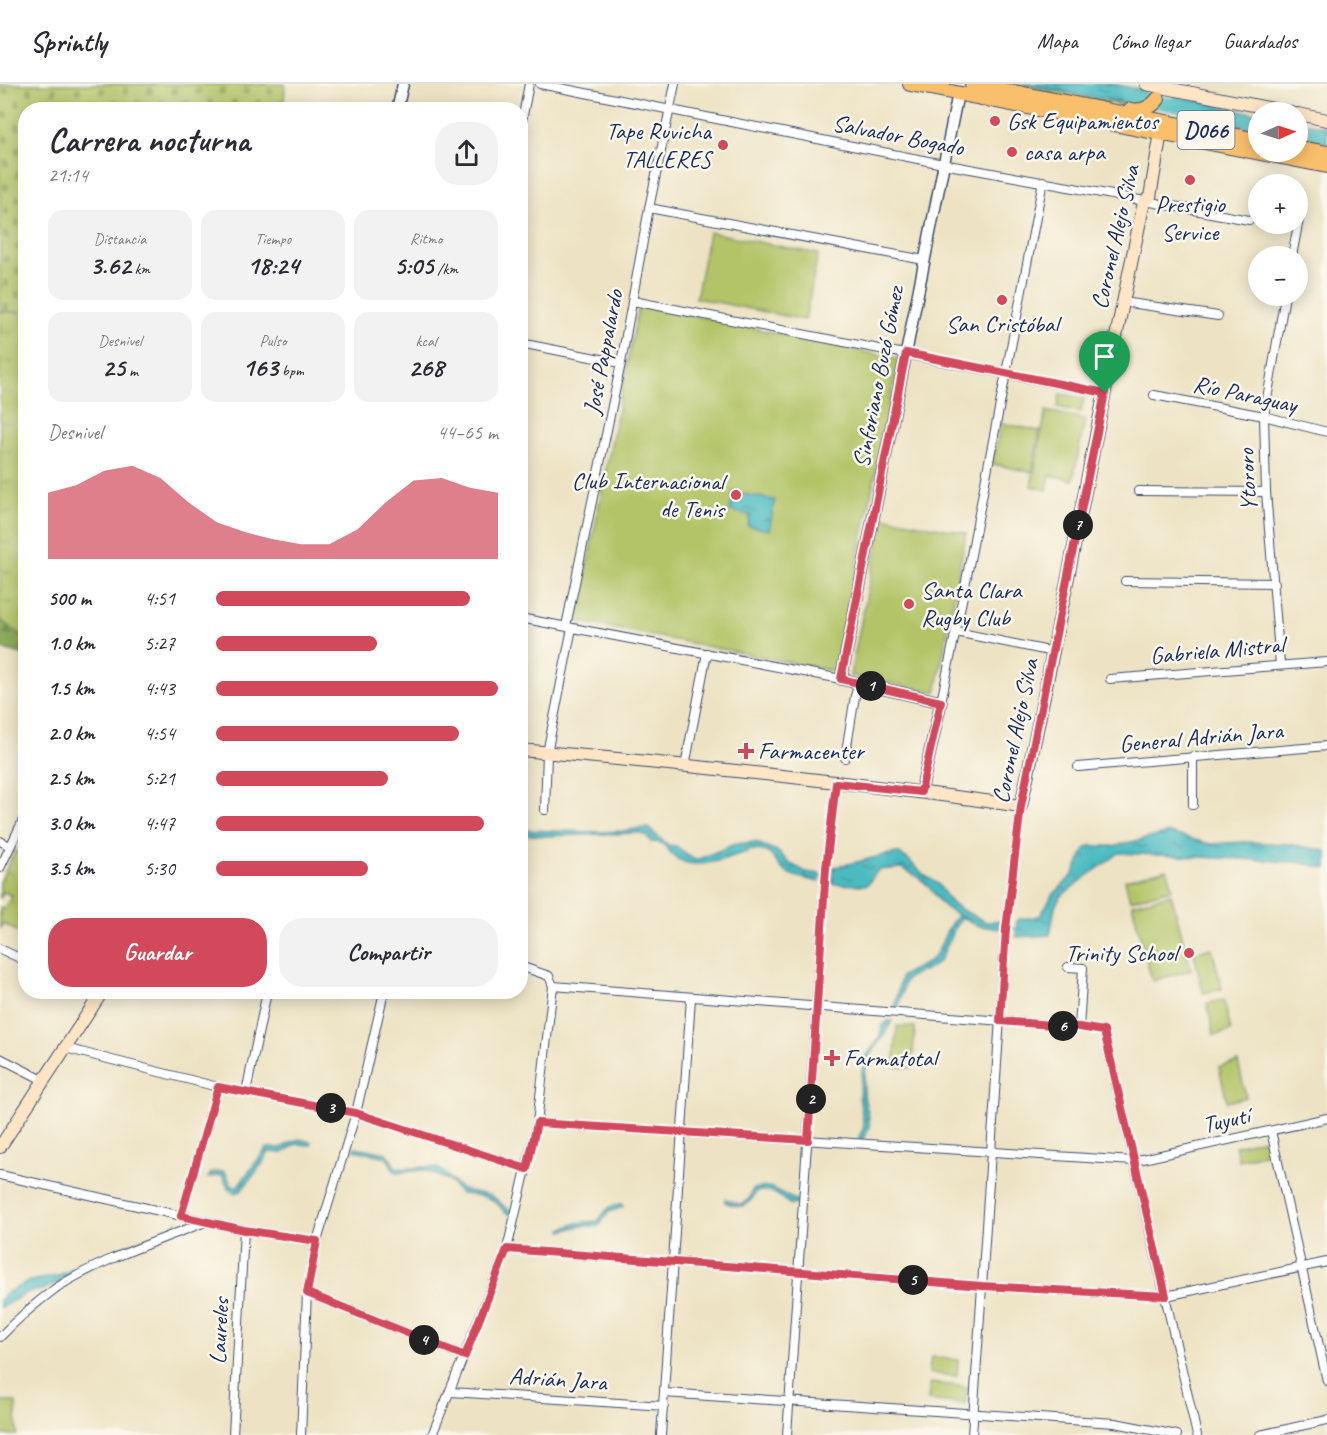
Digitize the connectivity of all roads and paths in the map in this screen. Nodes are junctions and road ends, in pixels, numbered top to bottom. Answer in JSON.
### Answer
{"nodes":[{"id":1,"x":403,"y":84,"type":"edge"},
{"id":2,"x":530,"y":84,"type":"edge"},
{"id":3,"x":540,"y":84,"type":"edge"},
{"id":4,"x":675,"y":84,"type":"edge"},
{"id":5,"x":910,"y":84,"type":"edge"},
{"id":6,"x":1146,"y":84,"type":"edge"},
{"id":7,"x":962,"y":87,"type":"edge"},
{"id":8,"x":1157,"y":100,"type":"edge"},
{"id":9,"x":399,"y":102,"type":"edge"},
{"id":10,"x":526,"y":102,"type":"edge"},
{"id":11,"x":1248,"y":108,"type":"edge"},
{"id":12,"x":670,"y":109,"type":"junction"},
{"id":13,"x":1308,"y":116,"type":"edge"},
{"id":14,"x":1327,"y":120,"type":"edge"},
{"id":15,"x":1158,"y":133,"type":"junction"},
{"id":16,"x":1248,"y":136,"type":"edge"},
{"id":17,"x":1308,"y":150,"type":"edge"},
{"id":18,"x":1327,"y":153,"type":"edge"},
{"id":19,"x":944,"y":165,"type":"junction"},
{"id":20,"x":1327,"y":166,"type":"edge"},
{"id":21,"x":1043,"y":181,"type":"junction"},
{"id":22,"x":1144,"y":202,"type":"junction"},
{"id":23,"x":649,"y":208,"type":"junction"},
{"id":24,"x":1248,"y":220,"type":"edge"},
{"id":25,"x":924,"y":260,"type":"junction"},
{"id":26,"x":633,"y":301,"type":"junction"},
{"id":27,"x":1123,"y":302,"type":"junction"},
{"id":28,"x":1283,"y":306,"type":"edge"},
{"id":29,"x":1218,"y":316,"type":"dead end"},
{"id":30,"x":528,"y":345,"type":"edge"},
{"id":31,"x":906,"y":353,"type":"junction"},
{"id":32,"x":621,"y":363,"type":"junction"},
{"id":33,"x":1006,"y":373,"type":"junction"},
{"id":34,"x":1105,"y":393,"type":"junction"},
{"id":35,"x":1154,"y":396,"type":"dead end"},
{"id":36,"x":1264,"y":416,"type":"junction"},
{"id":37,"x":1327,"y":432,"type":"edge"},
{"id":38,"x":1138,"y":491,"type":"dead end"},
{"id":39,"x":1266,"y":492,"type":"junction"},
{"id":40,"x":1125,"y":581,"type":"dead end"},
{"id":41,"x":1275,"y":583,"type":"junction"},
{"id":42,"x":528,"y":619,"type":"edge"},
{"id":43,"x":569,"y":627,"type":"junction"},
{"id":44,"x":956,"y":632,"type":"junction"},
{"id":45,"x":1054,"y":652,"type":"junction"},
{"id":46,"x":707,"y":653,"type":"junction"},
{"id":47,"x":1327,"y":662,"type":"edge"},
{"id":48,"x":1280,"y":665,"type":"junction"},
{"id":49,"x":841,"y":679,"type":"junction"},
{"id":50,"x":1110,"y":679,"type":"dead end"},
{"id":51,"x":859,"y":683,"type":"junction"},
{"id":52,"x":941,"y":702,"type":"junction"},
{"id":53,"x":1327,"y":746,"type":"edge"},
{"id":54,"x":528,"y":751,"type":"edge"},
{"id":55,"x":547,"y":753,"type":"junction"},
{"id":56,"x":1193,"y":756,"type":"junction"},
{"id":57,"x":845,"y":759,"type":"dead end"},
{"id":58,"x":685,"y":766,"type":"junction"},
{"id":59,"x":1078,"y":767,"type":"dead end"},
{"id":60,"x":836,"y":783,"type":"junction"},
{"id":61,"x":921,"y":792,"type":"junction"},
{"id":62,"x":1021,"y":806,"type":"junction"},
{"id":63,"x":1193,"y":806,"type":"dead end"},
{"id":64,"x":545,"y":810,"type":"dead end"},
{"id":65,"x":18,"y":830,"type":"edge"},
{"id":66,"x":0,"y":841,"type":"edge"},
{"id":67,"x":10,"y":846,"type":"junction"},
{"id":68,"x":0,"y":868,"type":"edge"},
{"id":69,"x":0,"y":949,"type":"edge"},
{"id":70,"x":18,"y":957,"type":"edge"},
{"id":71,"x":1068,"y":967,"type":"dead end"},
{"id":72,"x":528,"y":968,"type":"edge"},
{"id":73,"x":553,"y":986,"type":"junction"},
{"id":74,"x":692,"y":998,"type":"junction"},
{"id":75,"x":94,"y":999,"type":"edge"},
{"id":76,"x":266,"y":999,"type":"edge"},
{"id":77,"x":382,"y":999,"type":"edge"},
{"id":78,"x":817,"y":1007,"type":"junction"},
{"id":79,"x":1000,"y":1021,"type":"junction"},
{"id":80,"x":1079,"y":1027,"type":"junction"},
{"id":81,"x":65,"y":1048,"type":"junction"},
{"id":82,"x":0,"y":1058,"type":"edge"},
{"id":83,"x":43,"y":1080,"type":"junction"},
{"id":84,"x":218,"y":1087,"type":"junction"},
{"id":85,"x":246,"y":1092,"type":"junction"},
{"id":86,"x":356,"y":1113,"type":"junction"},
{"id":87,"x":1327,"y":1118,"type":"edge"},
{"id":88,"x":537,"y":1123,"type":"junction"},
{"id":89,"x":1271,"y":1131,"type":"junction"},
{"id":90,"x":682,"y":1133,"type":"junction"},
{"id":91,"x":808,"y":1140,"type":"junction"},
{"id":92,"x":0,"y":1147,"type":"edge"},
{"id":93,"x":991,"y":1151,"type":"junction"},
{"id":94,"x":1134,"y":1161,"type":"junction"},
{"id":95,"x":527,"y":1169,"type":"junction"},
{"id":96,"x":0,"y":1175,"type":"edge"},
{"id":97,"x":181,"y":1216,"type":"junction"},
{"id":98,"x":206,"y":1221,"type":"junction"},
{"id":99,"x":244,"y":1230,"type":"junction"},
{"id":100,"x":317,"y":1241,"type":"junction"},
{"id":101,"x":507,"y":1249,"type":"junction"},
{"id":102,"x":1327,"y":1262,"type":"edge"},
{"id":103,"x":673,"y":1263,"type":"junction"},
{"id":104,"x":1302,"y":1267,"type":"junction"},
{"id":105,"x":799,"y":1272,"type":"junction"},
{"id":106,"x":982,"y":1286,"type":"junction"},
{"id":107,"x":307,"y":1293,"type":"junction"},
{"id":108,"x":1166,"y":1296,"type":"junction"},
{"id":109,"x":0,"y":1337,"type":"edge"},
{"id":110,"x":465,"y":1356,"type":"junction"},
{"id":111,"x":1327,"y":1381,"type":"edge"},
{"id":112,"x":450,"y":1392,"type":"junction"},
{"id":113,"x":664,"y":1393,"type":"junction"},
{"id":114,"x":790,"y":1402,"type":"junction"},
{"id":115,"x":663,"y":1406,"type":"junction"},
{"id":116,"x":973,"y":1414,"type":"junction"},
{"id":117,"x":1327,"y":1420,"type":"edge"},
{"id":118,"x":233,"y":1435,"type":"edge"},
{"id":119,"x":300,"y":1435,"type":"edge"},
{"id":120,"x":432,"y":1435,"type":"edge"},
{"id":121,"x":662,"y":1435,"type":"edge"},
{"id":122,"x":788,"y":1435,"type":"edge"},
{"id":123,"x":972,"y":1435,"type":"edge"},
{"id":124,"x":1177,"y":1435,"type":"edge"},
{"id":125,"x":1197,"y":1435,"type":"edge"},
{"id":126,"x":1260,"y":1435,"type":"edge"}],
"edges":[{"from":1,"to":9,"type":"street"},
{"from":2,"to":10,"type":"street"},
{"from":3,"to":12,"type":"street","name":"Salvador Bogado"},
{"from":4,"to":12,"type":"street","name":"José Pappalardo"},
{"from":5,"to":7,"type":"highway","number":"D066"},
{"from":6,"to":8,"type":"main road"},
{"from":7,"to":8,"type":"highway","number":"D066"},
{"from":7,"to":15,"type":"highway","number":"D066"},
{"from":7,"to":19,"type":"street","name":"Sinforiano Buzó Gómez"},
{"from":8,"to":11,"type":"main road"},
{"from":8,"to":15,"type":"highway","name":"Coronel Alejo Silva"},
{"from":8,"to":16,"type":"highway","number":"D066"},
{"from":12,"to":19,"type":"street","name":"Salvador Bogado"},
{"from":12,"to":23,"type":"street","name":"José Pappalardo"},
{"from":13,"to":14,"type":"main road"},
{"from":15,"to":20,"type":"highway","number":"D066"},
{"from":15,"to":22,"type":"main road","name":"Coronel Alejo Silva"},
{"from":17,"to":18,"type":"highway"},
{"from":19,"to":21,"type":"street","name":"Salvador Bogado"},
{"from":19,"to":25,"type":"street","name":"Sinforiano Buzó Gómez"},
{"from":21,"to":22,"type":"street","name":"Salvador Bogado"},
{"from":21,"to":33,"type":"street"},
{"from":22,"to":24,"type":"street","name":"Salvador Bogado"},
{"from":22,"to":27,"type":"main road","name":"Coronel Alejo Silva"},
{"from":23,"to":25,"type":"street"},
{"from":23,"to":26,"type":"street","name":"José Pappalardo"},
{"from":25,"to":31,"type":"street","name":"Sinforiano Buzó Gómez"},
{"from":26,"to":31,"type":"street"},
{"from":26,"to":32,"type":"street","name":"José Pappalardo"},
{"from":27,"to":29,"type":"street"},
{"from":27,"to":34,"type":"main road","name":"Coronel Alejo Silva"},
{"from":28,"to":36,"type":"street","name":"Ytororo"},
{"from":30,"to":32,"type":"street"},
{"from":31,"to":33,"type":"street"},
{"from":31,"to":49,"type":"street","name":"Sinforiano Buzó Gómez"},
{"from":32,"to":43,"type":"street","name":"José Pappalardo"},
{"from":33,"to":34,"type":"street"},
{"from":33,"to":44,"type":"street"},
{"from":34,"to":45,"type":"main road","name":"Coronel Alejo Silva"},
{"from":35,"to":36,"type":"street","name":"Río Paraguay"},
{"from":36,"to":37,"type":"street","name":"Río Paraguay"},
{"from":36,"to":39,"type":"street","name":"Ytororo"},
{"from":38,"to":39,"type":"street"},
{"from":39,"to":41,"type":"street","name":"Ytororo"},
{"from":40,"to":41,"type":"street"},
{"from":41,"to":48,"type":"street","name":"Ytororo"},
{"from":42,"to":43,"type":"street"},
{"from":43,"to":46,"type":"street"},
{"from":43,"to":55,"type":"street","name":"José Pappalardo"},
{"from":44,"to":45,"type":"street"},
{"from":44,"to":52,"type":"street"},
{"from":45,"to":62,"type":"main road","name":"Coronel Alejo Silva"},
{"from":46,"to":49,"type":"street"},
{"from":46,"to":58,"type":"street"},
{"from":47,"to":48,"type":"street","name":"Gabriela Mistral"},
{"from":48,"to":50,"type":"street","name":"Gabriela Mistral"},
{"from":49,"to":51,"type":"street"},
{"from":51,"to":52,"type":"street"},
{"from":51,"to":57,"type":"street"},
{"from":52,"to":61,"type":"street"},
{"from":53,"to":56,"type":"street","name":"General Adrián Jara"},
{"from":54,"to":55,"type":"main road"},
{"from":55,"to":58,"type":"main road"},
{"from":55,"to":64,"type":"street","name":"José Pappalardo"},
{"from":56,"to":59,"type":"street","name":"General Adrián Jara"},
{"from":56,"to":63,"type":"street"},
{"from":58,"to":60,"type":"main road"},
{"from":60,"to":61,"type":"main road"},
{"from":60,"to":78,"type":"street"},
{"from":61,"to":62,"type":"main road"},
{"from":62,"to":79,"type":"street","name":"Coronel Alejo Silva"},
{"from":65,"to":67,"type":"street"},
{"from":66,"to":67,"type":"street"},
{"from":67,"to":68,"type":"street"},
{"from":69,"to":70,"type":"street"},
{"from":71,"to":80,"type":"street"},
{"from":72,"to":73,"type":"street"},
{"from":73,"to":74,"type":"street"},
{"from":73,"to":88,"type":"street"},
{"from":74,"to":78,"type":"street"},
{"from":74,"to":90,"type":"street"},
{"from":75,"to":81,"type":"main road"},
{"from":76,"to":85,"type":"street"},
{"from":77,"to":86,"type":"street"},
{"from":78,"to":79,"type":"street"},
{"from":78,"to":91,"type":"street"},
{"from":79,"to":80,"type":"street"},
{"from":79,"to":93,"type":"street","name":"Coronel Alejo Silva"},
{"from":80,"to":94,"type":"street"},
{"from":81,"to":83,"type":"main road"},
{"from":81,"to":84,"type":"street"},
{"from":82,"to":83,"type":"street"},
{"from":83,"to":92,"type":"main road"},
{"from":84,"to":85,"type":"street"},
{"from":84,"to":97,"type":"street"},
{"from":85,"to":86,"type":"street"},
{"from":86,"to":95,"type":"street"},
{"from":86,"to":100,"type":"street"},
{"from":87,"to":89,"type":"street","name":"Tuyutí"},
{"from":88,"to":90,"type":"street","name":"Tuyutí"},
{"from":88,"to":95,"type":"street"},
{"from":89,"to":94,"type":"street","name":"Tuyutí"},
{"from":89,"to":104,"type":"street"},
{"from":90,"to":91,"type":"street","name":"Tuyutí"},
{"from":90,"to":103,"type":"street"},
{"from":91,"to":93,"type":"street","name":"Tuyutí"},
{"from":91,"to":105,"type":"street"},
{"from":93,"to":94,"type":"street","name":"Tuyutí"},
{"from":93,"to":106,"type":"street","name":"Coronel Alejo Silva"},
{"from":94,"to":108,"type":"street"},
{"from":95,"to":101,"type":"street"},
{"from":96,"to":97,"type":"street"},
{"from":97,"to":98,"type":"street"},
{"from":98,"to":99,"type":"street"},
{"from":98,"to":109,"type":"street"},
{"from":99,"to":100,"type":"street"},
{"from":99,"to":118,"type":"street","name":"Laureles"},
{"from":100,"to":107,"type":"street"},
{"from":101,"to":103,"type":"street"},
{"from":101,"to":110,"type":"street"},
{"from":102,"to":104,"type":"street"},
{"from":103,"to":105,"type":"street"},
{"from":103,"to":113,"type":"street"},
{"from":104,"to":108,"type":"street"},
{"from":104,"to":111,"type":"street"},
{"from":105,"to":106,"type":"street"},
{"from":105,"to":114,"type":"street"},
{"from":106,"to":108,"type":"street"},
{"from":106,"to":116,"type":"street","name":"Coronel Alejo Silva"},
{"from":107,"to":110,"type":"street"},
{"from":107,"to":119,"type":"street"},
{"from":108,"to":125,"type":"street"},
{"from":110,"to":112,"type":"street"},
{"from":112,"to":115,"type":"street","name":"Adrián Jara"},
{"from":112,"to":120,"type":"street"},
{"from":113,"to":114,"type":"street"},
{"from":113,"to":115,"type":"street"},
{"from":114,"to":116,"type":"street"},
{"from":114,"to":122,"type":"street"},
{"from":115,"to":121,"type":"street"},
{"from":116,"to":123,"type":"street","name":"Coronel Alejo Silva"},
{"from":116,"to":124,"type":"street"},
{"from":117,"to":126,"type":"street"}]}
